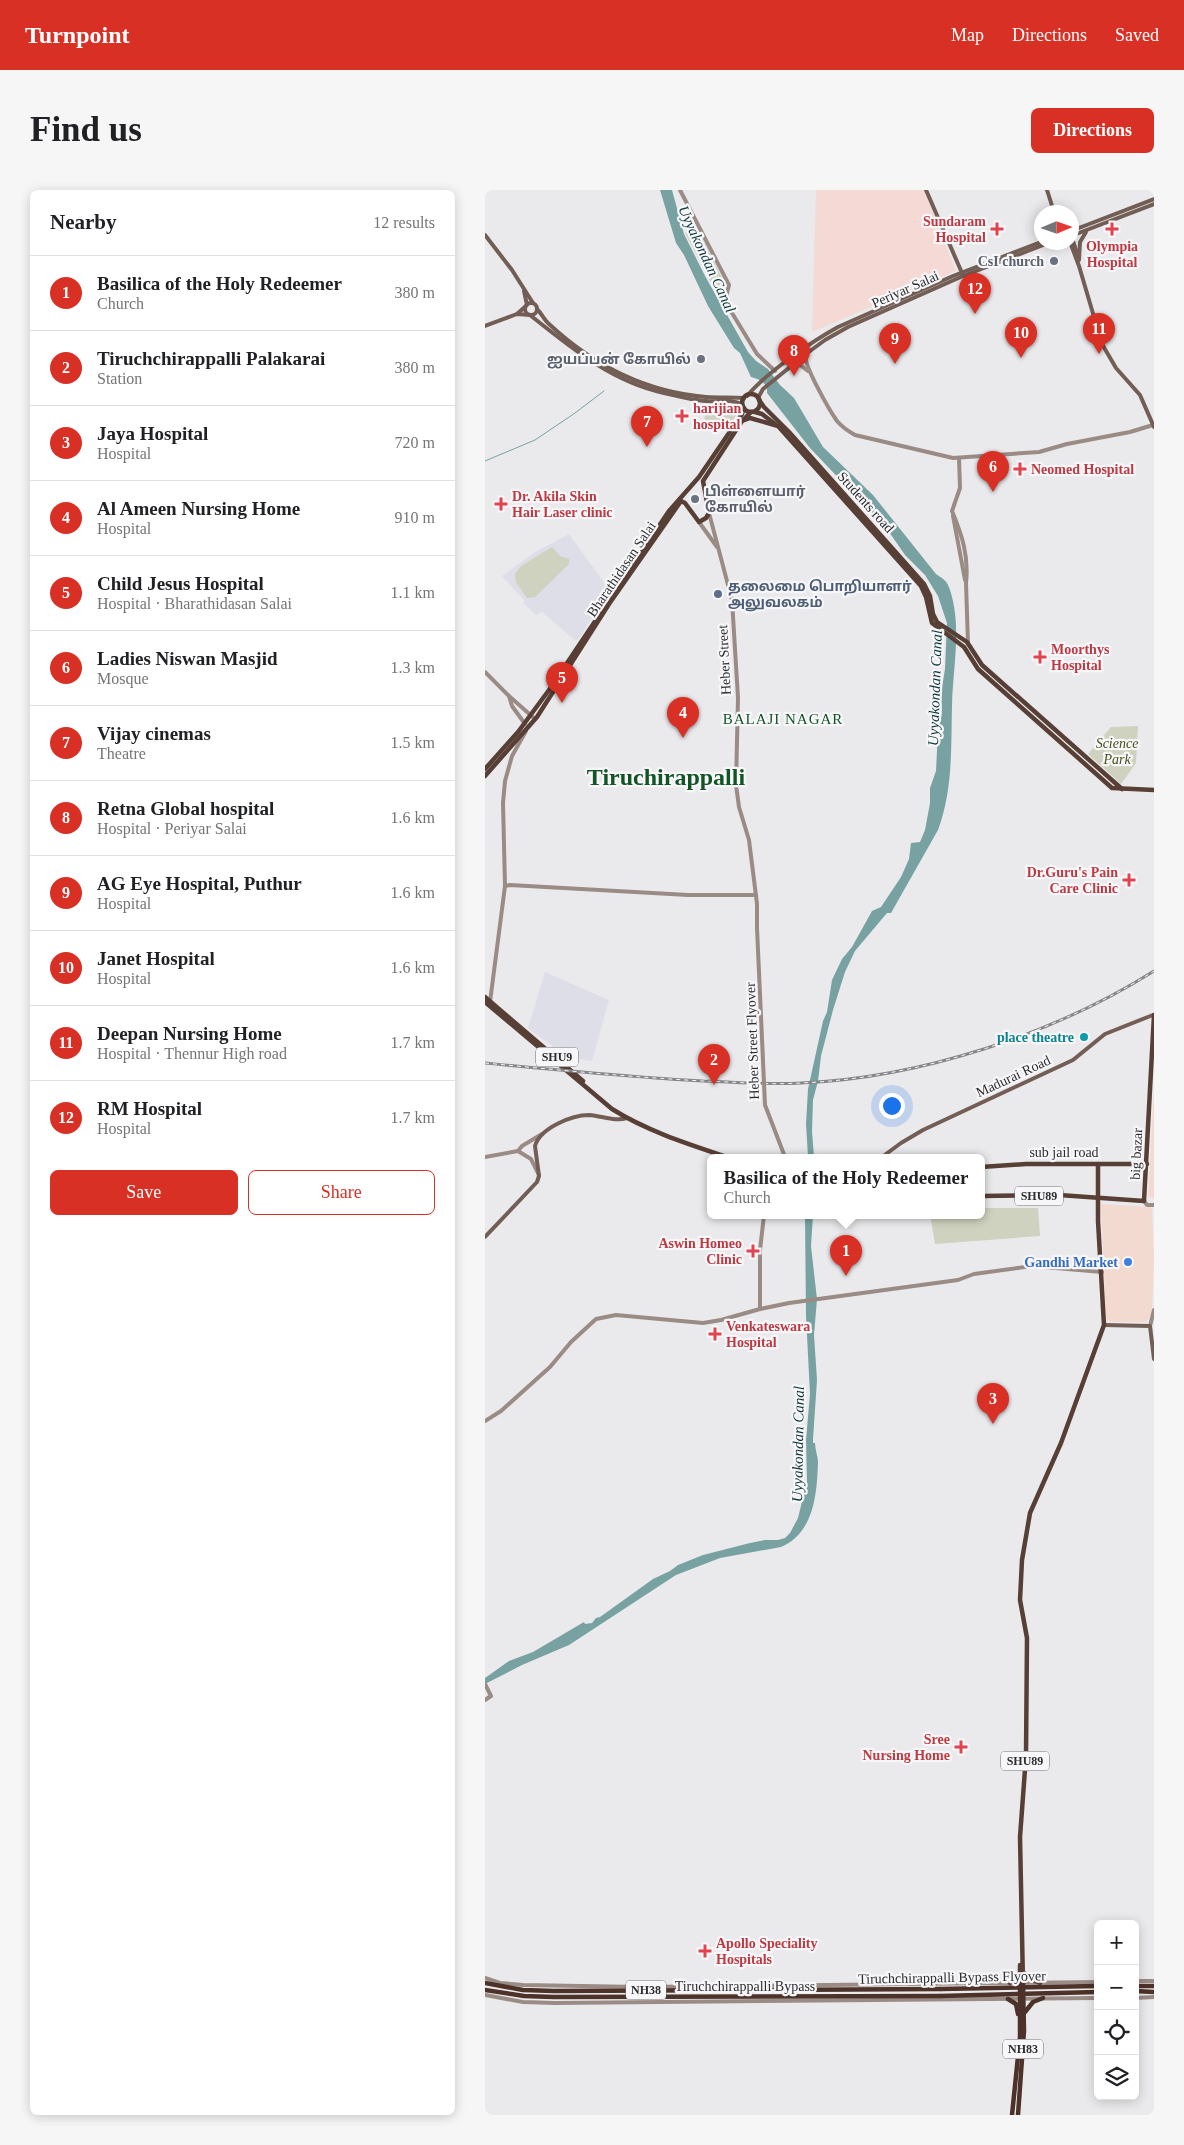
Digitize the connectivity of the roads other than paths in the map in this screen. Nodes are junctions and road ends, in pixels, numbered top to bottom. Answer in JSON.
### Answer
{"nodes":[{"id":1,"x":680,"y":190,"type":"edge"},
{"id":2,"x":927,"y":190,"type":"edge"},
{"id":3,"x":1047,"y":190,"type":"edge"},
{"id":4,"x":1154,"y":199,"type":"edge"},
{"id":5,"x":1154,"y":204,"type":"edge"},
{"id":6,"x":1052,"y":205,"type":"edge"},
{"id":7,"x":1088,"y":230,"type":"junction"},
{"id":8,"x":1079,"y":231,"type":"edge"},
{"id":9,"x":1079,"y":232,"type":"edge"},
{"id":10,"x":485,"y":236,"type":"edge"},
{"id":11,"x":1034,"y":245,"type":"edge"},
{"id":12,"x":1034,"y":248,"type":"edge"},
{"id":13,"x":1074,"y":250,"type":"edge"},
{"id":14,"x":1076,"y":250,"type":"edge"},
{"id":15,"x":1079,"y":262,"type":"junction"},
{"id":16,"x":963,"y":274,"type":"junction"},
{"id":17,"x":524,"y":292,"type":"junction"},
{"id":18,"x":533,"y":303,"type":"junction"},
{"id":19,"x":527,"y":306,"type":"junction"},
{"id":20,"x":537,"y":309,"type":"junction"},
{"id":21,"x":517,"y":314,"type":"junction"},
{"id":22,"x":530,"y":315,"type":"junction"},
{"id":23,"x":546,"y":324,"type":"junction"},
{"id":24,"x":485,"y":326,"type":"edge"},
{"id":25,"x":806,"y":354,"type":"junction"},
{"id":26,"x":787,"y":370,"type":"junction"},
{"id":27,"x":775,"y":371,"type":"junction"},
{"id":28,"x":811,"y":374,"type":"junction"},
{"id":29,"x":745,"y":397,"type":"junction"},
{"id":30,"x":759,"y":399,"type":"junction"},
{"id":31,"x":742,"y":406,"type":"junction"},
{"id":32,"x":753,"y":412,"type":"junction"},
{"id":33,"x":742,"y":421,"type":"junction"},
{"id":34,"x":778,"y":426,"type":"junction"},
{"id":35,"x":1154,"y":426,"type":"edge"},
{"id":36,"x":959,"y":458,"type":"junction"},
{"id":37,"x":701,"y":479,"type":"junction"},
{"id":38,"x":709,"y":513,"type":"junction"},
{"id":39,"x":699,"y":522,"type":"junction"},
{"id":40,"x":718,"y":549,"type":"junction"},
{"id":41,"x":941,"y":628,"type":"junction"},
{"id":42,"x":586,"y":638,"type":"junction"},
{"id":43,"x":960,"y":640,"type":"junction"},
{"id":44,"x":968,"y":644,"type":"junction"},
{"id":45,"x":967,"y":652,"type":"junction"},
{"id":46,"x":485,"y":672,"type":"edge"},
{"id":47,"x":509,"y":696,"type":"junction"},
{"id":48,"x":531,"y":714,"type":"junction"},
{"id":49,"x":535,"y":719,"type":"junction"},
{"id":50,"x":524,"y":723,"type":"junction"},
{"id":51,"x":527,"y":728,"type":"junction"},
{"id":52,"x":485,"y":769,"type":"edge"},
{"id":53,"x":485,"y":776,"type":"edge"},
{"id":54,"x":1122,"y":790,"type":"junction"},
{"id":55,"x":1154,"y":790,"type":"edge"},
{"id":56,"x":505,"y":886,"type":"junction"},
{"id":57,"x":756,"y":895,"type":"junction"},
{"id":58,"x":757,"y":920,"type":"joint"},
{"id":59,"x":485,"y":997,"type":"edge"},
{"id":60,"x":488,"y":1003,"type":"edge"},
{"id":61,"x":1153,"y":1015,"type":"edge"},
{"id":62,"x":1153,"y":1061,"type":"edge"},
{"id":63,"x":627,"y":1118,"type":"junction"},
{"id":64,"x":541,"y":1134,"type":"junction"},
{"id":65,"x":518,"y":1151,"type":"junction"},
{"id":66,"x":719,"y":1154,"type":"edge"},
{"id":67,"x":784,"y":1154,"type":"edge"},
{"id":68,"x":886,"y":1154,"type":"edge"},
{"id":69,"x":485,"y":1157,"type":"edge"},
{"id":70,"x":1098,"y":1164,"type":"junction"},
{"id":71,"x":1147,"y":1164,"type":"junction"},
{"id":72,"x":985,"y":1166,"type":"edge"},
{"id":73,"x":539,"y":1176,"type":"junction"},
{"id":74,"x":985,"y":1196,"type":"edge"},
{"id":75,"x":1097,"y":1199,"type":"junction"},
{"id":76,"x":1144,"y":1200,"type":"junction"},
{"id":77,"x":1154,"y":1205,"type":"edge"},
{"id":78,"x":1154,"y":1211,"type":"edge"},
{"id":79,"x":764,"y":1219,"type":"edge"},
{"id":80,"x":485,"y":1236,"type":"edge"},
{"id":81,"x":1102,"y":1272,"type":"junction"},
{"id":82,"x":760,"y":1308,"type":"junction"},
{"id":83,"x":1154,"y":1310,"type":"edge"},
{"id":84,"x":1104,"y":1325,"type":"junction"},
{"id":85,"x":1150,"y":1326,"type":"junction"},
{"id":86,"x":1154,"y":1359,"type":"edge"},
{"id":87,"x":485,"y":1422,"type":"edge"},
{"id":88,"x":486,"y":1685,"type":"edge"},
{"id":89,"x":485,"y":1700,"type":"edge"},
{"id":90,"x":1021,"y":1973,"type":"junction"},
{"id":91,"x":485,"y":1978,"type":"edge"},
{"id":92,"x":1154,"y":1980,"type":"edge"},
{"id":93,"x":1139,"y":1981,"type":"edge"},
{"id":94,"x":1094,"y":1982,"type":"edge"},
{"id":95,"x":485,"y":1983,"type":"edge"},
{"id":96,"x":1022,"y":1983,"type":"junction"},
{"id":97,"x":1040,"y":1983,"type":"junction"},
{"id":98,"x":1010,"y":1984,"type":"junction"},
{"id":99,"x":812,"y":1986,"type":"junction"},
{"id":100,"x":1094,"y":1986,"type":"edge"},
{"id":101,"x":1139,"y":1986,"type":"edge"},
{"id":102,"x":1154,"y":1986,"type":"edge"},
{"id":103,"x":485,"y":1990,"type":"edge"},
{"id":104,"x":807,"y":1990,"type":"junction"},
{"id":105,"x":1094,"y":1992,"type":"edge"},
{"id":106,"x":1139,"y":1992,"type":"edge"},
{"id":107,"x":1154,"y":1992,"type":"edge"},
{"id":108,"x":485,"y":1995,"type":"edge"},
{"id":109,"x":856,"y":1997,"type":"joint"},
{"id":110,"x":1043,"y":1998,"type":"junction"},
{"id":111,"x":1094,"y":1998,"type":"edge"},
{"id":112,"x":1139,"y":1998,"type":"edge"},
{"id":113,"x":1154,"y":1998,"type":"edge"},
{"id":114,"x":1007,"y":1999,"type":"junction"},
{"id":115,"x":1022,"y":1999,"type":"junction"},
{"id":116,"x":1024,"y":2012,"type":"junction"},
{"id":117,"x":1020,"y":2024,"type":"junction"},
{"id":118,"x":1011,"y":2115,"type":"edge"},
{"id":119,"x":1018,"y":2115,"type":"edge"}],
"edges":[{"from":1,"to":27,"type":"street"},
{"from":2,"to":16,"type":"main road"},
{"from":3,"to":6,"type":"main road"},
{"from":4,"to":8,"type":"main road"},
{"from":5,"to":7,"type":"main road"},
{"from":7,"to":9,"type":"main road"},
{"from":7,"to":15,"type":"main road"},
{"from":10,"to":17,"type":"main road"},
{"from":11,"to":16,"type":"main road","name":"Periyar Salai"},
{"from":12,"to":16,"type":"main road","name":"Periyar Salai"},
{"from":13,"to":15,"type":"main road"},
{"from":14,"to":15,"type":"main road"},
{"from":15,"to":35,"type":"main road"},
{"from":16,"to":25,"type":"main road","name":"Periyar Salai"},
{"from":16,"to":27,"type":"main road","name":"Periyar Salai"},
{"from":17,"to":18,"type":"main road"},
{"from":17,"to":19,"type":"main road"},
{"from":18,"to":19,"type":"main road"},
{"from":18,"to":20,"type":"main road"},
{"from":19,"to":21,"type":"main road"},
{"from":19,"to":22,"type":"main road"},
{"from":20,"to":22,"type":"main road"},
{"from":20,"to":23,"type":"main road"},
{"from":21,"to":22,"type":"main road"},
{"from":21,"to":24,"type":"main road"},
{"from":22,"to":23,"type":"main road"},
{"from":23,"to":29,"type":"main road"},
{"from":23,"to":31,"type":"main road"},
{"from":25,"to":26,"type":"main road","name":"Periyar Salai"},
{"from":25,"to":28,"type":"street"},
{"from":26,"to":28,"type":"street"},
{"from":26,"to":30,"type":"main road","name":"Periyar Salai"},
{"from":27,"to":29,"type":"main road"},
{"from":28,"to":36,"type":"street"},
{"from":29,"to":30,"type":"main road"},
{"from":29,"to":31,"type":"main road"},
{"from":30,"to":32,"type":"main road"},
{"from":30,"to":41,"type":"main road","name":"Students road"},
{"from":31,"to":32,"type":"main road"},
{"from":31,"to":37,"type":"main road","name":"Bharathidasan Salai"},
{"from":32,"to":33,"type":"main road","name":"Bharathidasan Salai"},
{"from":32,"to":34,"type":"main road"},
{"from":33,"to":34,"type":"main road"},
{"from":33,"to":37,"type":"main road","name":"Bharathidasan Salai"},
{"from":34,"to":41,"type":"main road"},
{"from":35,"to":36,"type":"street"},
{"from":36,"to":44,"type":"street"},
{"from":37,"to":38,"type":"main road"},
{"from":37,"to":42,"type":"main road","name":"Bharathidasan Salai"},
{"from":38,"to":39,"type":"main road"},
{"from":38,"to":40,"type":"street"},
{"from":39,"to":40,"type":"street"},
{"from":39,"to":42,"type":"main road","name":"Bharathidasan Salai"},
{"from":40,"to":57,"type":"street","name":"Heber Street"},
{"from":41,"to":43,"type":"main road"},
{"from":42,"to":48,"type":"main road","name":"Bharathidasan Salai"},
{"from":42,"to":49,"type":"main road","name":"Bharathidasan Salai"},
{"from":43,"to":44,"type":"main road"},
{"from":43,"to":45,"type":"main road"},
{"from":44,"to":45,"type":"street"},
{"from":44,"to":54,"type":"main road"},
{"from":45,"to":54,"type":"main road"},
{"from":46,"to":47,"type":"street"},
{"from":47,"to":48,"type":"street"},
{"from":47,"to":50,"type":"street"},
{"from":48,"to":49,"type":"street"},
{"from":48,"to":50,"type":"main road","name":"Bharathidasan Salai"},
{"from":49,"to":51,"type":"main road","name":"Bharathidasan Salai"},
{"from":50,"to":51,"type":"street"},
{"from":50,"to":52,"type":"main road","name":"Bharathidasan Salai"},
{"from":51,"to":53,"type":"main road","name":"Bharathidasan Salai"},
{"from":51,"to":56,"type":"street"},
{"from":54,"to":55,"type":"main road"},
{"from":56,"to":57,"type":"street"},
{"from":56,"to":60,"type":"street"},
{"from":57,"to":58,"type":"street","name":"Heber Street"},
{"from":58,"to":67,"type":"street","name":"Heber Street Flyover","bridge":true},
{"from":59,"to":60,"type":"main road","number":"SHU9"},
{"from":60,"to":63,"type":"main road","number":"SHU9"},
{"from":61,"to":62,"type":"main road","name":"big bazar"},
{"from":61,"to":68,"type":"main road","name":"Madurai Road"},
{"from":62,"to":71,"type":"main road","name":"big bazar"},
{"from":63,"to":64,"type":"main road"},
{"from":63,"to":66,"type":"main road","number":"SHU9"},
{"from":64,"to":65,"type":"street"},
{"from":64,"to":73,"type":"main road"},
{"from":65,"to":69,"type":"street"},
{"from":65,"to":73,"type":"street"},
{"from":70,"to":71,"type":"main road","name":"sub jail road"},
{"from":70,"to":72,"type":"main road","name":"sub jail road"},
{"from":70,"to":75,"type":"main road"},
{"from":71,"to":76,"type":"main road","name":"big bazar"},
{"from":73,"to":80,"type":"main road"},
{"from":74,"to":75,"type":"main road","number":"SHU89"},
{"from":75,"to":76,"type":"main road","name":"big bazar"},
{"from":75,"to":81,"type":"main road","number":"SHU89"},
{"from":76,"to":77,"type":"street"},
{"from":77,"to":78,"type":"street"},
{"from":79,"to":82,"type":"street"},
{"from":81,"to":82,"type":"street"},
{"from":81,"to":84,"type":"main road","number":"SHU89"},
{"from":82,"to":87,"type":"street"},
{"from":83,"to":85,"type":"street"},
{"from":84,"to":85,"type":"main road"},
{"from":84,"to":90,"type":"main road","number":"SHU89"},
{"from":85,"to":86,"type":"main road"},
{"from":88,"to":89,"type":"street"},
{"from":90,"to":96,"type":"main road","number":"SHU89"},
{"from":90,"to":97,"type":"main road"},
{"from":90,"to":98,"type":"main road"},
{"from":91,"to":99,"type":"street"},
{"from":92,"to":93,"type":"street"},
{"from":94,"to":97,"type":"street"},
{"from":95,"to":104,"type":"highway","name":"Tiruchchirappalli Bypass","number":"NH38"},
{"from":96,"to":97,"type":"street"},
{"from":96,"to":98,"type":"street"},
{"from":96,"to":115,"type":"highway"},
{"from":98,"to":99,"type":"street"},
{"from":99,"to":104,"type":"highway"},
{"from":100,"to":104,"type":"highway","name":"Tiruchchirappalli Bypass Flyover","number":"NH38","bridge":true},
{"from":101,"to":102,"type":"highway"},
{"from":103,"to":109,"type":"highway","name":"Tiruchchirappalli Bypass","number":"NH38"},
{"from":105,"to":109,"type":"highway","name":"Tiruchchirappalli Bypass Flyover","number":"NH38","bridge":true},
{"from":106,"to":107,"type":"highway"},
{"from":108,"to":114,"type":"street"},
{"from":110,"to":111,"type":"street"},
{"from":110,"to":115,"type":"street"},
{"from":110,"to":116,"type":"highway"},
{"from":112,"to":113,"type":"street"},
{"from":114,"to":115,"type":"street"},
{"from":114,"to":117,"type":"highway","number":"NH83"},
{"from":115,"to":116,"type":"highway","number":"NH83"},
{"from":115,"to":117,"type":"highway"},
{"from":116,"to":119,"type":"highway","number":"NH83"},
{"from":117,"to":118,"type":"highway","number":"NH83"}]}
